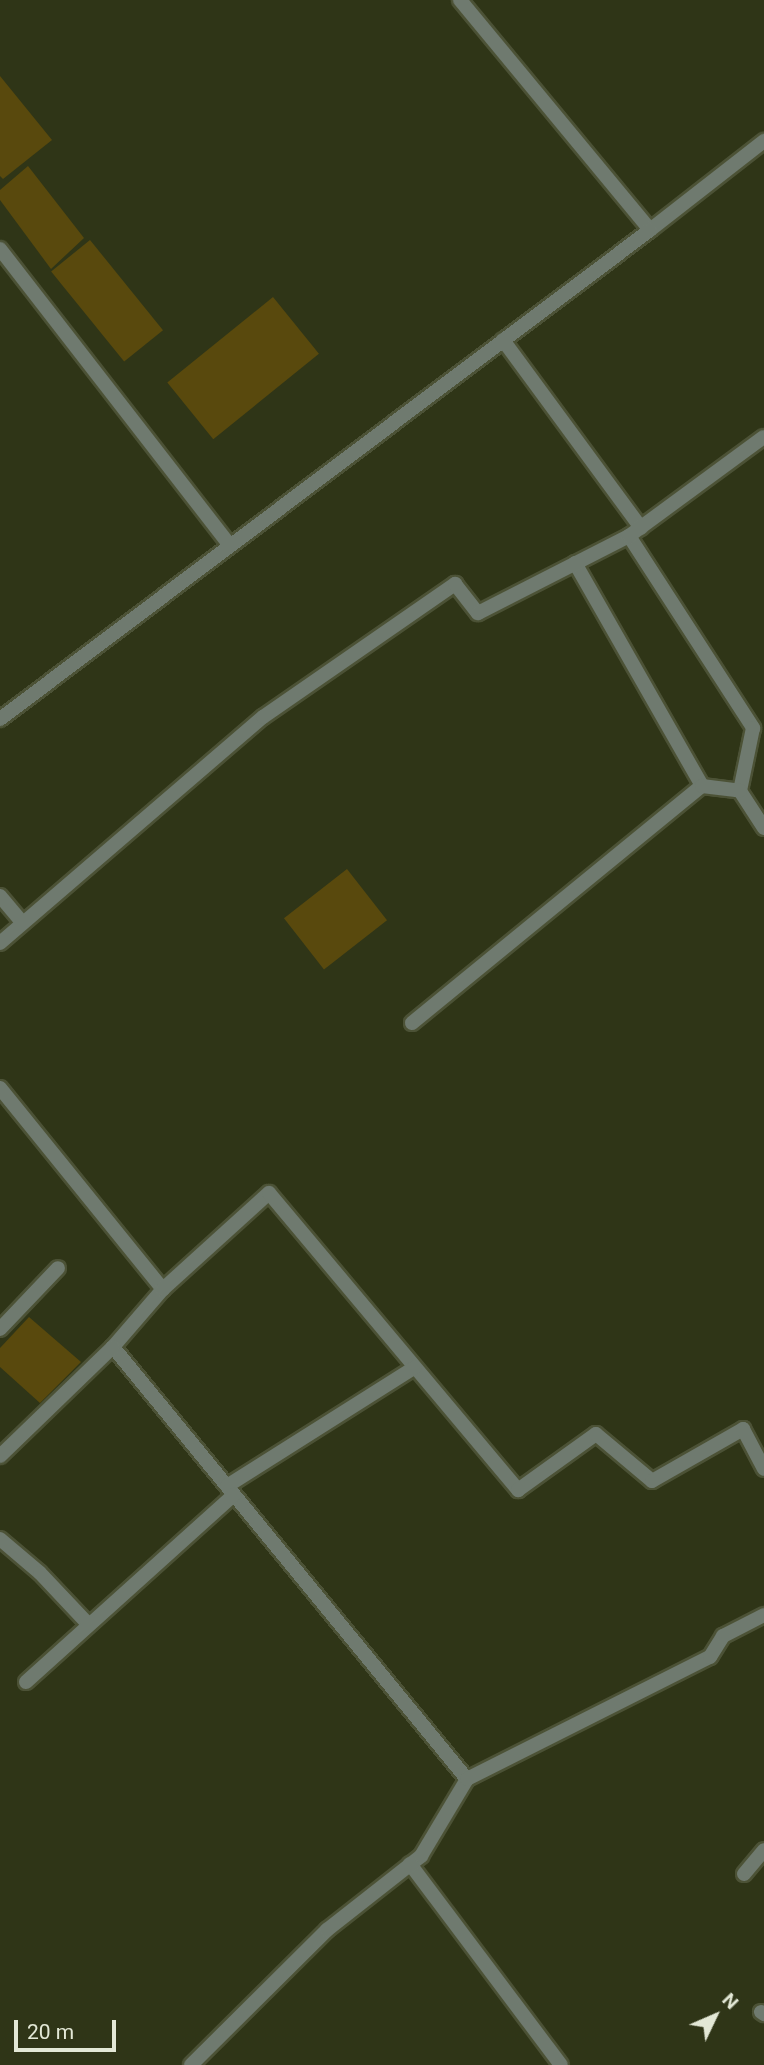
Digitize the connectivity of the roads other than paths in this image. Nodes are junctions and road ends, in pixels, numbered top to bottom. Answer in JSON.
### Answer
{"nodes":[{"id":1,"x":460,"y":0,"type":"edge"},
{"id":2,"x":764,"y":141,"type":"edge"},
{"id":3,"x":650,"y":230,"type":"junction"},
{"id":4,"x":0,"y":249,"type":"edge"},
{"id":5,"x":503,"y":340,"type":"junction"},
{"id":6,"x":764,"y":437,"type":"edge"},
{"id":7,"x":635,"y":532,"type":"junction"},
{"id":8,"x":229,"y":545,"type":"junction"},
{"id":9,"x":575,"y":564,"type":"junction"},
{"id":10,"x":0,"y":719,"type":"edge"},
{"id":11,"x":759,"y":724,"type":"edge"},
{"id":12,"x":702,"y":786,"type":"junction"},
{"id":13,"x":740,"y":791,"type":"junction"},
{"id":14,"x":764,"y":828,"type":"edge"},
{"id":15,"x":0,"y":896,"type":"edge"},
{"id":16,"x":23,"y":923,"type":"junction"},
{"id":17,"x":0,"y":943,"type":"edge"},
{"id":18,"x":412,"y":1023,"type":"dead end"},
{"id":19,"x":0,"y":1088,"type":"edge"},
{"id":20,"x":58,"y":1268,"type":"dead end"},
{"id":21,"x":163,"y":1289,"type":"junction"},
{"id":22,"x":0,"y":1329,"type":"edge"},
{"id":23,"x":113,"y":1347,"type":"junction"},
{"id":24,"x":415,"y":1367,"type":"junction"},
{"id":25,"x":0,"y":1456,"type":"edge"},
{"id":26,"x":764,"y":1469,"type":"edge"},
{"id":27,"x":230,"y":1490,"type":"junction"},
{"id":28,"x":0,"y":1539,"type":"edge"},
{"id":29,"x":764,"y":1615,"type":"edge"},
{"id":30,"x":89,"y":1625,"type":"junction"},
{"id":31,"x":26,"y":1682,"type":"dead end"},
{"id":32,"x":467,"y":1779,"type":"junction"},
{"id":33,"x":764,"y":1850,"type":"edge"},
{"id":34,"x":410,"y":1864,"type":"junction"},
{"id":35,"x":744,"y":1874,"type":"dead end"},
{"id":36,"x":191,"y":2065,"type":"edge"},
{"id":37,"x":561,"y":2065,"type":"edge"}],
"edges":[{"from":1,"to":3,"type":"street"},
{"from":2,"to":3,"type":"street"},
{"from":3,"to":5,"type":"street"},
{"from":4,"to":8,"type":"street"},
{"from":5,"to":7,"type":"street"},
{"from":5,"to":8,"type":"street"},
{"from":6,"to":7,"type":"street"},
{"from":7,"to":9,"type":"street"},
{"from":7,"to":11,"type":"street"},
{"from":8,"to":10,"type":"street"},
{"from":9,"to":12,"type":"street"},
{"from":9,"to":16,"type":"street"},
{"from":11,"to":13,"type":"street"},
{"from":12,"to":13,"type":"street"},
{"from":12,"to":18,"type":"street"},
{"from":13,"to":14,"type":"street"},
{"from":15,"to":16,"type":"street"},
{"from":16,"to":17,"type":"street"},
{"from":19,"to":21,"type":"street"},
{"from":20,"to":22,"type":"street"},
{"from":21,"to":23,"type":"street"},
{"from":21,"to":24,"type":"street"},
{"from":23,"to":25,"type":"street"},
{"from":23,"to":27,"type":"street"},
{"from":24,"to":26,"type":"street"},
{"from":24,"to":27,"type":"street"},
{"from":27,"to":30,"type":"street"},
{"from":27,"to":32,"type":"street"},
{"from":28,"to":30,"type":"street"},
{"from":29,"to":32,"type":"street"},
{"from":30,"to":31,"type":"street"},
{"from":32,"to":34,"type":"street"},
{"from":33,"to":35,"type":"street"},
{"from":34,"to":36,"type":"street"},
{"from":34,"to":37,"type":"street"}]}
